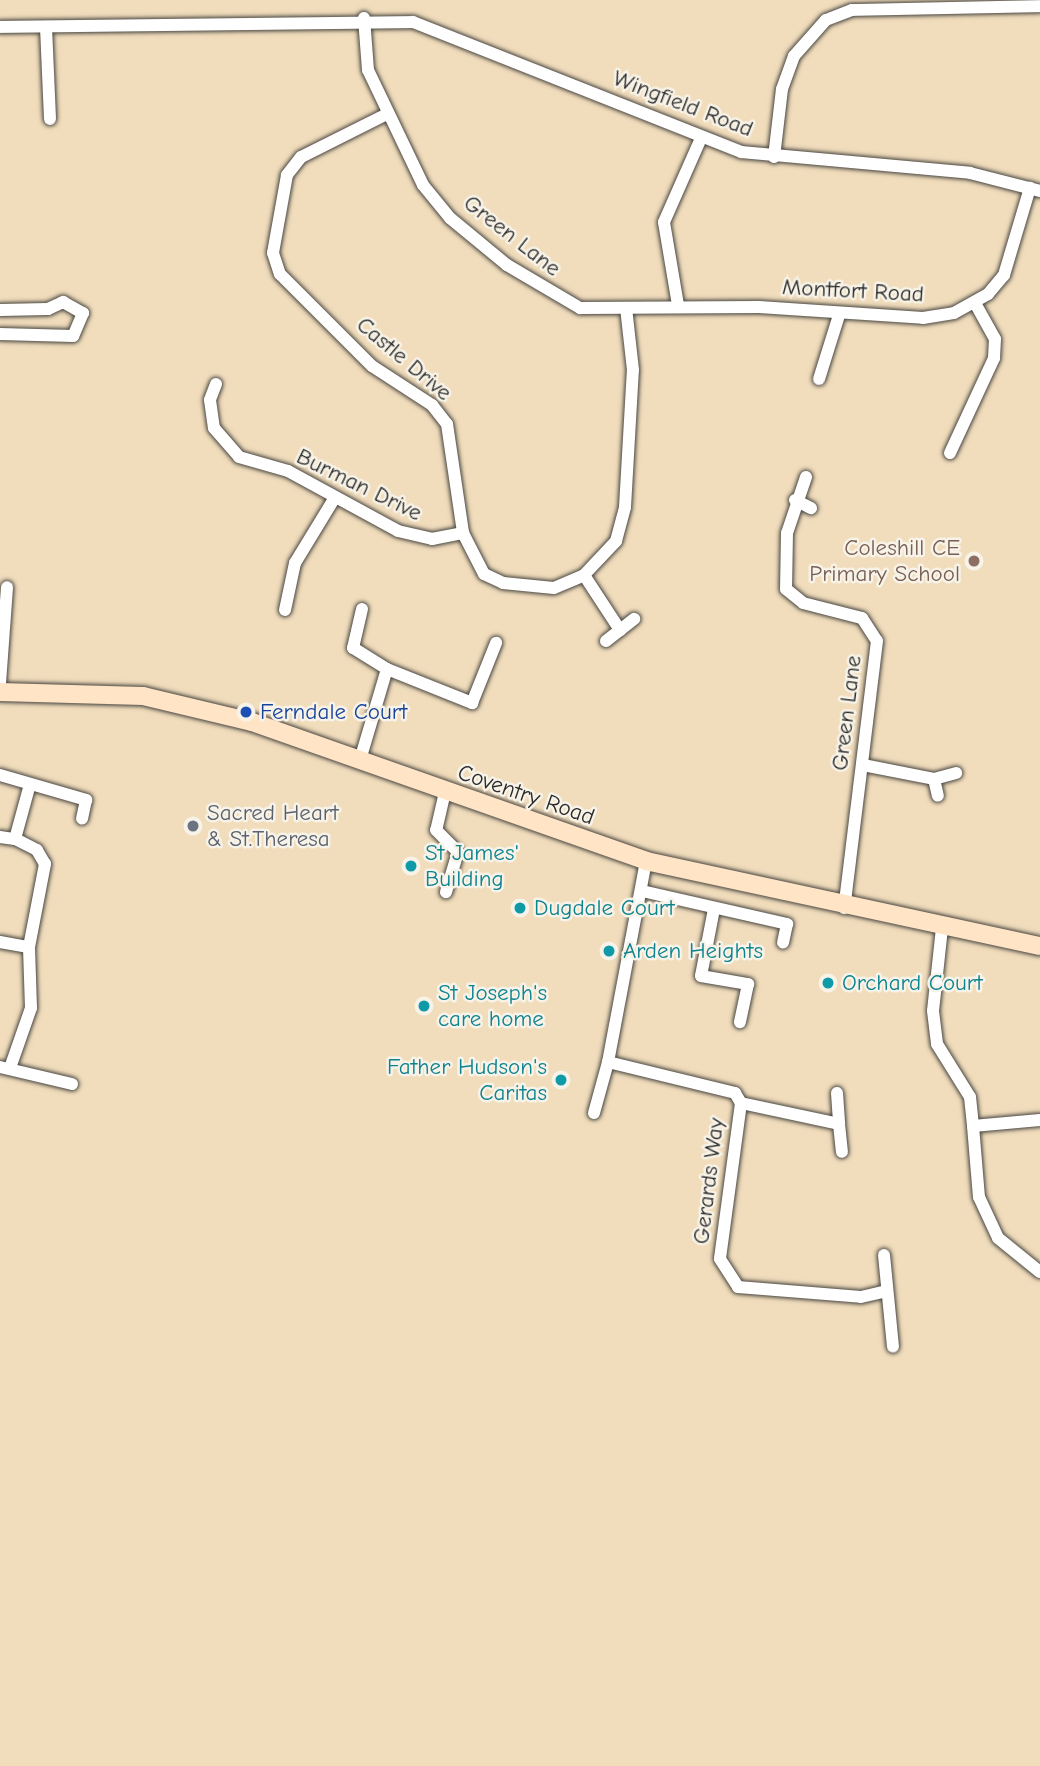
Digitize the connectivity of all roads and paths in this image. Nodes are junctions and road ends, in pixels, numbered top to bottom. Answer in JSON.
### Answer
{"nodes":[{"id":1,"x":1040,"y":6,"type":"edge"},
{"id":2,"x":364,"y":18,"type":"junction"},
{"id":3,"x":0,"y":27,"type":"edge"},
{"id":4,"x":46,"y":27,"type":"junction"},
{"id":5,"x":385,"y":115,"type":"junction"},
{"id":6,"x":50,"y":119,"type":"dead end"},
{"id":7,"x":701,"y":138,"type":"junction"},
{"id":8,"x":774,"y":157,"type":"junction"},
{"id":9,"x":1035,"y":189,"type":"edge"},
{"id":10,"x":975,"y":303,"type":"junction"},
{"id":11,"x":678,"y":305,"type":"junction"},
{"id":12,"x":626,"y":309,"type":"junction"},
{"id":13,"x":0,"y":310,"type":"edge"},
{"id":14,"x":839,"y":315,"type":"junction"},
{"id":15,"x":0,"y":334,"type":"edge"},
{"id":16,"x":819,"y":379,"type":"dead end"},
{"id":17,"x":216,"y":384,"type":"dead end"},
{"id":18,"x":950,"y":453,"type":"dead end"},
{"id":19,"x":806,"y":477,"type":"dead end"},
{"id":20,"x":334,"y":499,"type":"junction"},
{"id":21,"x":795,"y":500,"type":"junction"},
{"id":22,"x":811,"y":509,"type":"dead end"},
{"id":23,"x":463,"y":533,"type":"junction"},
{"id":24,"x":584,"y":575,"type":"junction"},
{"id":25,"x":7,"y":587,"type":"dead end"},
{"id":26,"x":362,"y":609,"type":"dead end"},
{"id":27,"x":285,"y":610,"type":"dead end"},
{"id":28,"x":634,"y":619,"type":"dead end"},
{"id":29,"x":620,"y":630,"type":"junction"},
{"id":30,"x":606,"y":641,"type":"dead end"},
{"id":31,"x":496,"y":643,"type":"dead end"},
{"id":32,"x":387,"y":669,"type":"junction"},
{"id":33,"x":0,"y":683,"type":"edge"},
{"id":34,"x":0,"y":692,"type":"edge"},
{"id":35,"x":360,"y":761,"type":"junction"},
{"id":36,"x":863,"y":765,"type":"junction"},
{"id":37,"x":956,"y":774,"type":"dead end"},
{"id":38,"x":0,"y":775,"type":"edge"},
{"id":39,"x":934,"y":779,"type":"junction"},
{"id":40,"x":30,"y":784,"type":"junction"},
{"id":41,"x":445,"y":792,"type":"junction"},
{"id":42,"x":938,"y":796,"type":"dead end"},
{"id":43,"x":82,"y":819,"type":"dead end"},
{"id":44,"x":0,"y":837,"type":"edge"},
{"id":45,"x":15,"y":839,"type":"junction"},
{"id":46,"x":646,"y":861,"type":"junction"},
{"id":47,"x":642,"y":891,"type":"junction"},
{"id":48,"x":446,"y":892,"type":"dead end"},
{"id":49,"x":844,"y":908,"type":"junction"},
{"id":50,"x":714,"y":909,"type":"junction"},
{"id":51,"x":942,"y":928,"type":"junction"},
{"id":52,"x":0,"y":942,"type":"edge"},
{"id":53,"x":783,"y":943,"type":"dead end"},
{"id":54,"x":1040,"y":946,"type":"edge"},
{"id":55,"x":29,"y":947,"type":"junction"},
{"id":56,"x":740,"y":1022,"type":"dead end"},
{"id":57,"x":608,"y":1062,"type":"junction"},
{"id":58,"x":5,"y":1068,"type":"edge"},
{"id":59,"x":72,"y":1084,"type":"dead end"},
{"id":60,"x":837,"y":1093,"type":"dead end"},
{"id":61,"x":741,"y":1103,"type":"junction"},
{"id":62,"x":594,"y":1113,"type":"dead end"},
{"id":63,"x":1040,"y":1119,"type":"edge"},
{"id":64,"x":839,"y":1124,"type":"junction"},
{"id":65,"x":973,"y":1126,"type":"junction"},
{"id":66,"x":842,"y":1152,"type":"dead end"},
{"id":67,"x":884,"y":1255,"type":"dead end"},
{"id":68,"x":1040,"y":1272,"type":"edge"},
{"id":69,"x":887,"y":1291,"type":"junction"},
{"id":70,"x":893,"y":1347,"type":"dead end"}],
"edges":[{"from":1,"to":8,"type":"street"},
{"from":2,"to":4,"type":"street","name":"Wingfield Road"},
{"from":2,"to":5,"type":"street","name":"Green Lane"},
{"from":2,"to":7,"type":"street","name":"Wingfield Road"},
{"from":3,"to":4,"type":"street","name":"Wingfield Road"},
{"from":4,"to":6,"type":"street"},
{"from":5,"to":12,"type":"street","name":"Green Lane"},
{"from":5,"to":23,"type":"street","name":"Castle Drive"},
{"from":7,"to":8,"type":"street","name":"Wingfield Road"},
{"from":7,"to":11,"type":"street"},
{"from":8,"to":9,"type":"street","name":"Wingfield Road"},
{"from":9,"to":10,"type":"street"},
{"from":10,"to":14,"type":"street","name":"Montfort Road"},
{"from":10,"to":18,"type":"street"},
{"from":11,"to":12,"type":"street","name":"Green Lane"},
{"from":11,"to":14,"type":"street","name":"Montfort Road"},
{"from":12,"to":24,"type":"street","name":"Castle Drive"},
{"from":13,"to":15,"type":"street"},
{"from":14,"to":16,"type":"street"},
{"from":17,"to":20,"type":"street","name":"Burman Drive"},
{"from":19,"to":21,"type":"street","name":"Green Lane"},
{"from":20,"to":23,"type":"street","name":"Burman Drive"},
{"from":20,"to":27,"type":"street"},
{"from":21,"to":22,"type":"street"},
{"from":21,"to":36,"type":"street","name":"Green Lane"},
{"from":23,"to":24,"type":"street","name":"Castle Drive"},
{"from":24,"to":29,"type":"street"},
{"from":25,"to":33,"type":"street"},
{"from":26,"to":32,"type":"street"},
{"from":28,"to":29,"type":"street"},
{"from":29,"to":30,"type":"street"},
{"from":31,"to":32,"type":"street"},
{"from":32,"to":35,"type":"street"},
{"from":34,"to":35,"type":"main road","name":"Coventry Road"},
{"from":35,"to":41,"type":"main road","name":"Coventry Road"},
{"from":36,"to":39,"type":"street"},
{"from":36,"to":49,"type":"street","name":"Green Lane"},
{"from":37,"to":39,"type":"street"},
{"from":38,"to":40,"type":"street"},
{"from":39,"to":42,"type":"street"},
{"from":40,"to":43,"type":"street"},
{"from":40,"to":45,"type":"street"},
{"from":41,"to":46,"type":"main road","name":"Coventry Road"},
{"from":41,"to":48,"type":"street"},
{"from":44,"to":45,"type":"street"},
{"from":45,"to":55,"type":"street"},
{"from":46,"to":47,"type":"street"},
{"from":46,"to":49,"type":"main road","name":"Coventry Road"},
{"from":47,"to":50,"type":"street"},
{"from":47,"to":57,"type":"street"},
{"from":49,"to":51,"type":"main road","name":"Coventry Road"},
{"from":50,"to":53,"type":"street"},
{"from":50,"to":56,"type":"street"},
{"from":51,"to":54,"type":"main road","name":"Coventry Road"},
{"from":51,"to":65,"type":"street"},
{"from":52,"to":55,"type":"street"},
{"from":55,"to":58,"type":"street"},
{"from":57,"to":61,"type":"street","name":"Gerards Way"},
{"from":57,"to":62,"type":"street"},
{"from":58,"to":59,"type":"street"},
{"from":60,"to":64,"type":"street"},
{"from":61,"to":64,"type":"street"},
{"from":61,"to":69,"type":"street","name":"Gerards Way"},
{"from":63,"to":65,"type":"street"},
{"from":64,"to":66,"type":"street"},
{"from":65,"to":68,"type":"street"},
{"from":67,"to":69,"type":"street"},
{"from":69,"to":70,"type":"street"}]}
